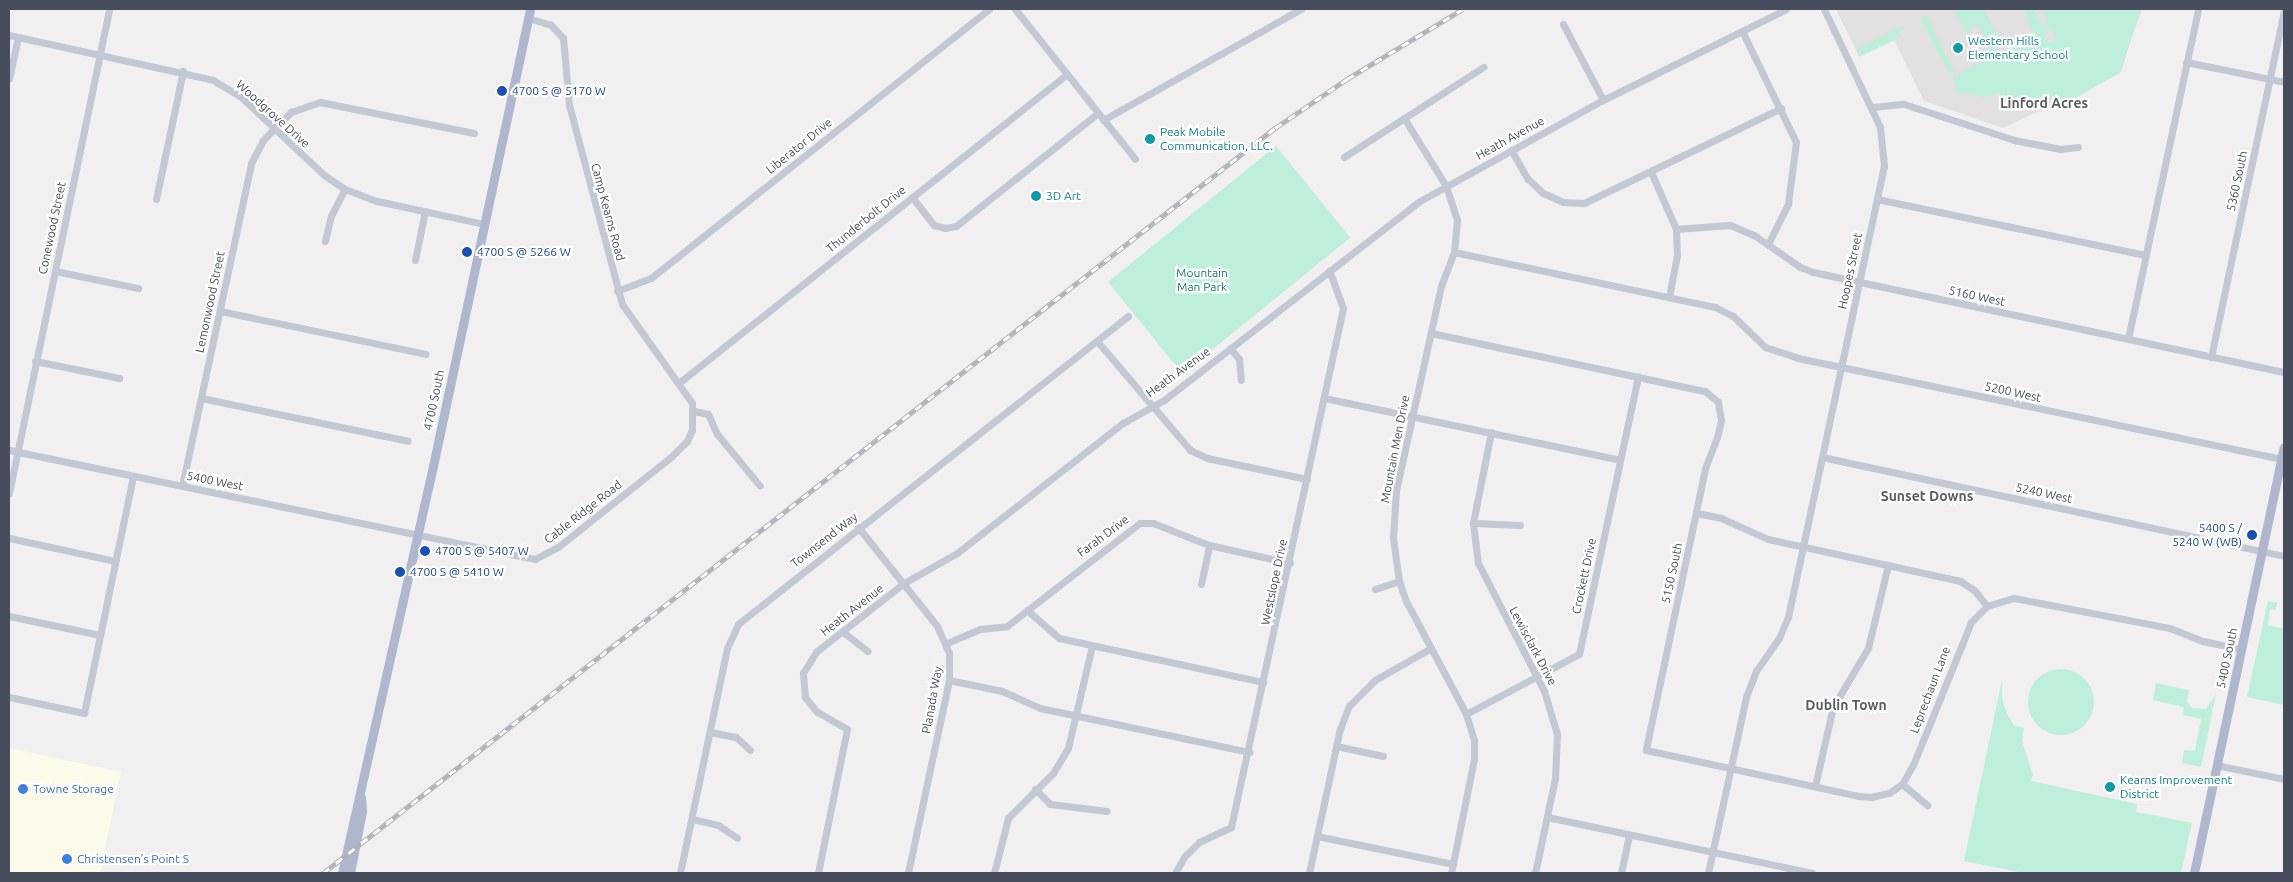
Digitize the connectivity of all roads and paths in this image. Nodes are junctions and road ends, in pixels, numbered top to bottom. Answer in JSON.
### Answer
{"nodes":[{"id":1,"x":109,"y":9,"type":"edge"},
{"id":2,"x":989,"y":9,"type":"edge"},
{"id":3,"x":1015,"y":9,"type":"edge"},
{"id":4,"x":1301,"y":9,"type":"edge"},
{"id":5,"x":1786,"y":9,"type":"edge"},
{"id":6,"x":1824,"y":9,"type":"edge"},
{"id":7,"x":2198,"y":9,"type":"edge"},
{"id":8,"x":2284,"y":11,"type":"edge"},
{"id":9,"x":529,"y":14,"type":"edge"},
{"id":10,"x":1563,"y":24,"type":"dead end"},
{"id":11,"x":1742,"y":31,"type":"junction"},
{"id":12,"x":9,"y":35,"type":"edge"},
{"id":13,"x":18,"y":36,"type":"junction"},
{"id":14,"x":100,"y":54,"type":"junction"},
{"id":15,"x":2186,"y":62,"type":"junction"},
{"id":16,"x":1483,"y":67,"type":"dead end"},
{"id":17,"x":183,"y":71,"type":"junction"},
{"id":18,"x":1067,"y":74,"type":"junction"},
{"id":19,"x":9,"y":79,"type":"edge"},
{"id":20,"x":2270,"y":79,"type":"junction"},
{"id":21,"x":2284,"y":82,"type":"edge"},
{"id":22,"x":1603,"y":100,"type":"junction"},
{"id":23,"x":1781,"y":108,"type":"junction"},
{"id":24,"x":1873,"y":108,"type":"junction"},
{"id":25,"x":1098,"y":113,"type":"junction"},
{"id":26,"x":1404,"y":118,"type":"junction"},
{"id":27,"x":1104,"y":120,"type":"junction"},
{"id":28,"x":274,"y":128,"type":"junction"},
{"id":29,"x":474,"y":133,"type":"dead end"},
{"id":30,"x":2078,"y":147,"type":"dead end"},
{"id":31,"x":1511,"y":150,"type":"junction"},
{"id":32,"x":1344,"y":157,"type":"dead end"},
{"id":33,"x":1135,"y":159,"type":"dead end"},
{"id":34,"x":1651,"y":172,"type":"junction"},
{"id":35,"x":1446,"y":186,"type":"junction"},
{"id":36,"x":345,"y":189,"type":"junction"},
{"id":37,"x":912,"y":197,"type":"junction"},
{"id":38,"x":156,"y":199,"type":"dead end"},
{"id":39,"x":1877,"y":199,"type":"junction"},
{"id":40,"x":425,"y":211,"type":"junction"},
{"id":41,"x":484,"y":224,"type":"junction"},
{"id":42,"x":1676,"y":229,"type":"junction"},
{"id":43,"x":325,"y":241,"type":"dead end"},
{"id":44,"x":1768,"y":244,"type":"junction"},
{"id":45,"x":1454,"y":252,"type":"junction"},
{"id":46,"x":2145,"y":255,"type":"junction"},
{"id":47,"x":415,"y":260,"type":"dead end"},
{"id":48,"x":1329,"y":270,"type":"junction"},
{"id":49,"x":54,"y":271,"type":"junction"},
{"id":50,"x":1859,"y":282,"type":"junction"},
{"id":51,"x":138,"y":288,"type":"dead end"},
{"id":52,"x":617,"y":291,"type":"junction"},
{"id":53,"x":1669,"y":297,"type":"junction"},
{"id":54,"x":220,"y":311,"type":"junction"},
{"id":55,"x":1128,"y":316,"type":"dead end"},
{"id":56,"x":1431,"y":332,"type":"junction"},
{"id":57,"x":2128,"y":339,"type":"junction"},
{"id":58,"x":1097,"y":341,"type":"junction"},
{"id":59,"x":1230,"y":348,"type":"junction"},
{"id":60,"x":426,"y":354,"type":"dead end"},
{"id":61,"x":2211,"y":357,"type":"junction"},
{"id":62,"x":35,"y":361,"type":"junction"},
{"id":63,"x":1841,"y":368,"type":"junction"},
{"id":64,"x":2284,"y":372,"type":"edge"},
{"id":65,"x":1638,"y":376,"type":"junction"},
{"id":66,"x":119,"y":378,"type":"dead end"},
{"id":67,"x":1242,"y":380,"type":"dead end"},
{"id":68,"x":680,"y":382,"type":"junction"},
{"id":69,"x":201,"y":398,"type":"junction"},
{"id":70,"x":1324,"y":398,"type":"junction"},
{"id":71,"x":1152,"y":406,"type":"junction"},
{"id":72,"x":694,"y":411,"type":"junction"},
{"id":73,"x":1412,"y":416,"type":"junction"},
{"id":74,"x":1491,"y":432,"type":"junction"},
{"id":75,"x":408,"y":441,"type":"dead end"},
{"id":76,"x":2284,"y":447,"type":"edge"},
{"id":77,"x":9,"y":450,"type":"edge"},
{"id":78,"x":18,"y":452,"type":"junction"},
{"id":79,"x":1822,"y":457,"type":"junction"},
{"id":80,"x":2282,"y":459,"type":"junction"},
{"id":81,"x":1620,"y":460,"type":"junction"},
{"id":82,"x":133,"y":476,"type":"junction"},
{"id":83,"x":1307,"y":480,"type":"junction"},
{"id":84,"x":182,"y":486,"type":"junction"},
{"id":85,"x":760,"y":486,"type":"dead end"},
{"id":86,"x":9,"y":493,"type":"edge"},
{"id":87,"x":1696,"y":513,"type":"junction"},
{"id":88,"x":1473,"y":523,"type":"junction"},
{"id":89,"x":1520,"y":525,"type":"dead end"},
{"id":90,"x":858,"y":528,"type":"junction"},
{"id":91,"x":418,"y":535,"type":"junction"},
{"id":92,"x":9,"y":538,"type":"edge"},
{"id":93,"x":1209,"y":545,"type":"junction"},
{"id":94,"x":1803,"y":547,"type":"junction"},
{"id":95,"x":2262,"y":551,"type":"junction"},
{"id":96,"x":2284,"y":556,"type":"edge"},
{"id":97,"x":115,"y":561,"type":"junction"},
{"id":98,"x":1290,"y":563,"type":"junction"},
{"id":99,"x":1888,"y":565,"type":"junction"},
{"id":100,"x":1399,"y":581,"type":"junction"},
{"id":101,"x":904,"y":584,"type":"junction"},
{"id":102,"x":1201,"y":584,"type":"dead end"},
{"id":103,"x":1376,"y":589,"type":"dead end"},
{"id":104,"x":1986,"y":606,"type":"junction"},
{"id":105,"x":1026,"y":610,"type":"junction"},
{"id":106,"x":9,"y":616,"type":"edge"},
{"id":107,"x":843,"y":632,"type":"junction"},
{"id":108,"x":100,"y":635,"type":"junction"},
{"id":109,"x":947,"y":643,"type":"junction"},
{"id":110,"x":1092,"y":646,"type":"junction"},
{"id":111,"x":1431,"y":648,"type":"junction"},
{"id":112,"x":2241,"y":649,"type":"junction"},
{"id":113,"x":867,"y":651,"type":"dead end"},
{"id":114,"x":1536,"y":676,"type":"junction"},
{"id":115,"x":949,"y":680,"type":"junction"},
{"id":116,"x":1263,"y":682,"type":"junction"},
{"id":117,"x":9,"y":697,"type":"edge"},
{"id":118,"x":1466,"y":714,"type":"junction"},
{"id":119,"x":1078,"y":716,"type":"junction"},
{"id":120,"x":710,"y":732,"type":"junction"},
{"id":121,"x":1336,"y":746,"type":"junction"},
{"id":122,"x":750,"y":750,"type":"dead end"},
{"id":123,"x":1249,"y":752,"type":"junction"},
{"id":124,"x":1383,"y":756,"type":"dead end"},
{"id":125,"x":2216,"y":765,"type":"junction"},
{"id":126,"x":1731,"y":769,"type":"junction"},
{"id":127,"x":2284,"y":779,"type":"edge"},
{"id":128,"x":1902,"y":784,"type":"junction"},
{"id":129,"x":1815,"y":786,"type":"junction"},
{"id":130,"x":1035,"y":789,"type":"junction"},
{"id":131,"x":361,"y":796,"type":"junction"},
{"id":132,"x":1927,"y":805,"type":"dead end"},
{"id":133,"x":1107,"y":811,"type":"dead end"},
{"id":134,"x":1547,"y":817,"type":"junction"},
{"id":135,"x":692,"y":819,"type":"junction"},
{"id":136,"x":1629,"y":835,"type":"junction"},
{"id":137,"x":1317,"y":836,"type":"junction"},
{"id":138,"x":737,"y":838,"type":"dead end"},
{"id":139,"x":1712,"y":852,"type":"junction"},
{"id":140,"x":1453,"y":864,"type":"junction"},
{"id":141,"x":342,"y":873,"type":"edge"},
{"id":142,"x":350,"y":873,"type":"edge"},
{"id":143,"x":680,"y":873,"type":"edge"},
{"id":144,"x":818,"y":873,"type":"edge"},
{"id":145,"x":908,"y":873,"type":"edge"},
{"id":146,"x":994,"y":873,"type":"edge"},
{"id":147,"x":1175,"y":873,"type":"edge"},
{"id":148,"x":1309,"y":873,"type":"edge"},
{"id":149,"x":1451,"y":873,"type":"edge"},
{"id":150,"x":1535,"y":873,"type":"edge"},
{"id":151,"x":1621,"y":873,"type":"edge"},
{"id":152,"x":1708,"y":873,"type":"edge"},
{"id":153,"x":1812,"y":873,"type":"edge"},
{"id":154,"x":2194,"y":873,"type":"edge"}],
"edges":[{"from":1,"to":14,"type":"street","name":"Conewood Street"},
{"from":2,"to":52,"type":"street","name":"Liberator Drive"},
{"from":3,"to":18,"type":"street"},
{"from":4,"to":27,"type":"street"},
{"from":5,"to":11,"type":"street","name":"Heath Avenue"},
{"from":6,"to":24,"type":"street","name":"Hoopes Street"},
{"from":7,"to":15,"type":"street"},
{"from":8,"to":20,"type":"street","name":"5360 South"},
{"from":9,"to":41,"type":"main road","name":"4700 South"},
{"from":9,"to":52,"type":"street","name":"Camp Kearns Road"},
{"from":10,"to":22,"type":"street"},
{"from":11,"to":22,"type":"street","name":"Heath Avenue"},
{"from":11,"to":23,"type":"street"},
{"from":12,"to":13,"type":"street","name":"Woodgrove Drive"},
{"from":13,"to":14,"type":"street","name":"Woodgrove Drive"},
{"from":13,"to":19,"type":"street"},
{"from":14,"to":17,"type":"street","name":"Woodgrove Drive"},
{"from":14,"to":49,"type":"street","name":"Conewood Street"},
{"from":15,"to":20,"type":"street"},
{"from":15,"to":46,"type":"street"},
{"from":16,"to":26,"type":"street"},
{"from":17,"to":28,"type":"street","name":"Woodgrove Drive"},
{"from":17,"to":38,"type":"street"},
{"from":18,"to":25,"type":"street"},
{"from":18,"to":37,"type":"street","name":"Thunderbolt Drive"},
{"from":20,"to":21,"type":"street"},
{"from":20,"to":61,"type":"street","name":"5360 South"},
{"from":22,"to":31,"type":"street","name":"Heath Avenue"},
{"from":23,"to":34,"type":"street"},
{"from":23,"to":44,"type":"street"},
{"from":24,"to":30,"type":"street"},
{"from":24,"to":39,"type":"street","name":"Hoopes Street"},
{"from":25,"to":27,"type":"street"},
{"from":25,"to":37,"type":"street"},
{"from":26,"to":32,"type":"street"},
{"from":26,"to":35,"type":"street","name":"Mountain Men Drive"},
{"from":27,"to":33,"type":"street"},
{"from":28,"to":29,"type":"street","name":"Lemonwood Street"},
{"from":28,"to":36,"type":"street","name":"Woodgrove Drive"},
{"from":28,"to":54,"type":"street","name":"Lemonwood Street"},
{"from":31,"to":34,"type":"street"},
{"from":31,"to":35,"type":"street","name":"Heath Avenue"},
{"from":34,"to":42,"type":"street"},
{"from":35,"to":45,"type":"street","name":"Mountain Men Drive"},
{"from":35,"to":48,"type":"street","name":"Heath Avenue"},
{"from":36,"to":40,"type":"street","name":"Woodgrove Drive"},
{"from":36,"to":43,"type":"street"},
{"from":37,"to":68,"type":"street","name":"Thunderbolt Drive"},
{"from":39,"to":46,"type":"street"},
{"from":39,"to":50,"type":"street","name":"Hoopes Street"},
{"from":40,"to":41,"type":"street","name":"Woodgrove Drive"},
{"from":40,"to":47,"type":"street"},
{"from":41,"to":91,"type":"main road","name":"4700 South"},
{"from":42,"to":44,"type":"street","name":"5160 West"},
{"from":42,"to":53,"type":"street"},
{"from":44,"to":50,"type":"street","name":"5160 West"},
{"from":45,"to":53,"type":"street","name":"5200 West"},
{"from":45,"to":56,"type":"street","name":"Mountain Men Drive"},
{"from":46,"to":57,"type":"street"},
{"from":48,"to":59,"type":"street","name":"Heath Avenue"},
{"from":48,"to":70,"type":"street","name":"Westslope Drive"},
{"from":49,"to":51,"type":"street"},
{"from":49,"to":62,"type":"street","name":"Conewood Street"},
{"from":50,"to":57,"type":"street","name":"5160 West"},
{"from":50,"to":63,"type":"street","name":"Hoopes Street"},
{"from":52,"to":68,"type":"street","name":"Camp Kearns Road"},
{"from":53,"to":63,"type":"street","name":"5200 West"},
{"from":54,"to":60,"type":"street"},
{"from":54,"to":69,"type":"street","name":"Lemonwood Street"},
{"from":55,"to":58,"type":"street","name":"Townsend Way"},
{"from":56,"to":65,"type":"street"},
{"from":56,"to":73,"type":"street","name":"Mountain Men Drive"},
{"from":57,"to":61,"type":"street","name":"5160 West"},
{"from":58,"to":71,"type":"street"},
{"from":58,"to":90,"type":"street","name":"Townsend Way"},
{"from":59,"to":67,"type":"street"},
{"from":59,"to":71,"type":"street","name":"Heath Avenue"},
{"from":61,"to":64,"type":"street","name":"5160 West"},
{"from":62,"to":66,"type":"street"},
{"from":62,"to":78,"type":"street","name":"Conewood Street"},
{"from":63,"to":79,"type":"street","name":"Hoopes Street"},
{"from":63,"to":80,"type":"street","name":"5200 West"},
{"from":65,"to":81,"type":"street","name":"Crockett Drive"},
{"from":65,"to":87,"type":"street","name":"5150 South"},
{"from":68,"to":72,"type":"street","name":"Camp Kearns Road"},
{"from":69,"to":75,"type":"street"},
{"from":69,"to":84,"type":"street","name":"Lemonwood Street"},
{"from":70,"to":73,"type":"street"},
{"from":70,"to":83,"type":"street","name":"Westslope Drive"},
{"from":71,"to":83,"type":"street"},
{"from":71,"to":101,"type":"street","name":"Heath Avenue"},
{"from":72,"to":85,"type":"street"},
{"from":72,"to":91,"type":"street","name":"Cable Ridge Road"},
{"from":73,"to":74,"type":"street"},
{"from":73,"to":100,"type":"street","name":"Mountain Men Drive"},
{"from":74,"to":81,"type":"street"},
{"from":74,"to":88,"type":"street","name":"Lewisclark Drive"},
{"from":76,"to":80,"type":"main road","name":"5400 South"},
{"from":77,"to":78,"type":"street","name":"5400 West"},
{"from":78,"to":82,"type":"street","name":"5400 West"},
{"from":78,"to":86,"type":"street","name":"Conewood Street"},
{"from":79,"to":94,"type":"street","name":"Hoopes Street"},
{"from":79,"to":95,"type":"street","name":"5240 West"},
{"from":80,"to":95,"type":"main road","name":"5400 South"},
{"from":81,"to":114,"type":"street","name":"Crockett Drive"},
{"from":82,"to":84,"type":"street","name":"5400 West"},
{"from":82,"to":97,"type":"street"},
{"from":83,"to":98,"type":"street","name":"Westslope Drive"},
{"from":84,"to":91,"type":"street","name":"5400 West"},
{"from":87,"to":94,"type":"street"},
{"from":87,"to":126,"type":"street","name":"5150 South"},
{"from":88,"to":89,"type":"street"},
{"from":88,"to":114,"type":"street","name":"Lewisclark Drive"},
{"from":90,"to":101,"type":"street"},
{"from":90,"to":120,"type":"street","name":"Townsend Way"},
{"from":91,"to":131,"type":"main road","name":"4700 South"},
{"from":92,"to":97,"type":"street"},
{"from":93,"to":98,"type":"street","name":"Farah Drive"},
{"from":93,"to":102,"type":"street"},
{"from":93,"to":105,"type":"street","name":"Farah Drive"},
{"from":94,"to":99,"type":"street"},
{"from":94,"to":126,"type":"street","name":"Hoopes Street"},
{"from":95,"to":96,"type":"street","name":"5240 West"},
{"from":95,"to":112,"type":"main road","name":"5400 South"},
{"from":97,"to":108,"type":"street"},
{"from":98,"to":116,"type":"street","name":"Westslope Drive"},
{"from":99,"to":104,"type":"street"},
{"from":99,"to":129,"type":"street"},
{"from":100,"to":103,"type":"street"},
{"from":100,"to":111,"type":"street","name":"Mountain Men Drive"},
{"from":101,"to":107,"type":"street","name":"Heath Avenue"},
{"from":101,"to":109,"type":"street"},
{"from":104,"to":112,"type":"street"},
{"from":104,"to":128,"type":"street","name":"Leprechaun Lane"},
{"from":105,"to":109,"type":"street","name":"Farah Drive"},
{"from":105,"to":110,"type":"street"},
{"from":106,"to":108,"type":"street"},
{"from":107,"to":113,"type":"street"},
{"from":107,"to":144,"type":"street","name":"Heath Avenue"},
{"from":108,"to":117,"type":"street"},
{"from":109,"to":115,"type":"street","name":"Planada Way"},
{"from":110,"to":116,"type":"street"},
{"from":110,"to":119,"type":"street"},
{"from":111,"to":118,"type":"street","name":"Mountain Men Drive"},
{"from":111,"to":121,"type":"street"},
{"from":112,"to":125,"type":"main road","name":"5400 South"},
{"from":114,"to":118,"type":"street","name":"Crockett Drive"},
{"from":114,"to":134,"type":"street","name":"Lewisclark Drive"},
{"from":115,"to":119,"type":"street"},
{"from":115,"to":145,"type":"street","name":"Planada Way"},
{"from":116,"to":123,"type":"street","name":"Westslope Drive"},
{"from":118,"to":140,"type":"street","name":"Mountain Men Drive"},
{"from":119,"to":123,"type":"street"},
{"from":119,"to":130,"type":"street"},
{"from":120,"to":122,"type":"street"},
{"from":120,"to":135,"type":"street","name":"Townsend Way"},
{"from":121,"to":124,"type":"street"},
{"from":121,"to":137,"type":"street"},
{"from":123,"to":147,"type":"street","name":"Westslope Drive"},
{"from":125,"to":127,"type":"street"},
{"from":125,"to":154,"type":"main road","name":"5400 South"},
{"from":126,"to":129,"type":"street"},
{"from":126,"to":139,"type":"street","name":"Hoopes Street"},
{"from":128,"to":129,"type":"street"},
{"from":128,"to":132,"type":"street"},
{"from":130,"to":133,"type":"street"},
{"from":130,"to":146,"type":"street"},
{"from":131,"to":141,"type":"main road","name":"4700 South"},
{"from":131,"to":142,"type":"main road","name":"4700 South"},
{"from":134,"to":136,"type":"street"},
{"from":134,"to":150,"type":"street","name":"Lewisclark Drive"},
{"from":135,"to":138,"type":"street"},
{"from":135,"to":143,"type":"street","name":"Townsend Way"},
{"from":136,"to":139,"type":"street"},
{"from":136,"to":151,"type":"street"},
{"from":137,"to":140,"type":"street"},
{"from":137,"to":148,"type":"street"},
{"from":139,"to":152,"type":"street","name":"Hoopes Street"},
{"from":139,"to":153,"type":"street"},
{"from":140,"to":149,"type":"street","name":"Mountain Men Drive"}]}
